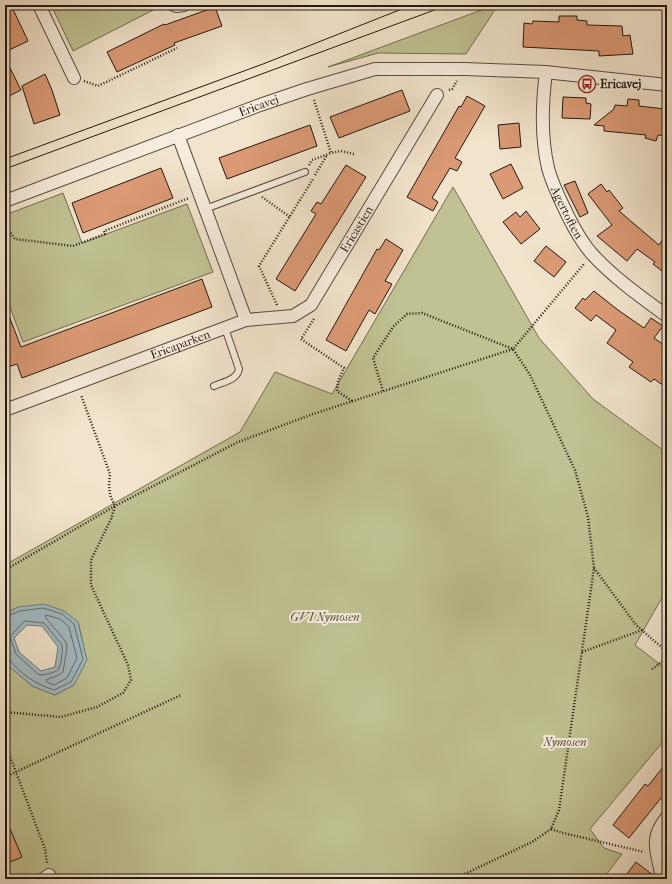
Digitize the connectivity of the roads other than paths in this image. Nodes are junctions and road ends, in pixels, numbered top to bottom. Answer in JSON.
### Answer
{"nodes":[{"id":1,"x":39,"y":5,"type":"edge"},
{"id":2,"x":174,"y":5,"type":"edge"},
{"id":3,"x":184,"y":5,"type":"edge"},
{"id":4,"x":546,"y":72,"type":"junction"},
{"id":5,"x":74,"y":78,"type":"road end"},
{"id":6,"x":667,"y":85,"type":"edge"},
{"id":7,"x":437,"y":95,"type":"road end"},
{"id":8,"x":178,"y":135,"type":"junction"},
{"id":9,"x":304,"y":172,"type":"road end"},
{"id":10,"x":5,"y":200,"type":"edge"},
{"id":11,"x":205,"y":210,"type":"junction"},
{"id":12,"x":667,"y":316,"type":"edge"},
{"id":13,"x":246,"y":320,"type":"junction"},
{"id":14,"x":225,"y":328,"type":"junction"},
{"id":15,"x":214,"y":386,"type":"dead end"},
{"id":16,"x":5,"y":410,"type":"edge"},
{"id":17,"x":667,"y":817,"type":"edge"},
{"id":18,"x":662,"y":879,"type":"edge"}],
"edges":[{"from":1,"to":5,"type":"street"},
{"from":2,"to":3,"type":"street"},
{"from":4,"to":6,"type":"street","name":"Ericavej"},
{"from":4,"to":8,"type":"street","name":"Ericavej"},
{"from":4,"to":12,"type":"street","name":"Agertoften"},
{"from":7,"to":13,"type":"street","name":"Ericastien"},
{"from":8,"to":10,"type":"street","name":"Ericavej"},
{"from":8,"to":11,"type":"street"},
{"from":9,"to":11,"type":"lane"},
{"from":11,"to":13,"type":"street"},
{"from":13,"to":14,"type":"street","name":"Ericaparken"},
{"from":14,"to":15,"type":"lane"},
{"from":14,"to":16,"type":"street","name":"Ericaparken"},
{"from":17,"to":18,"type":"street"}]}
